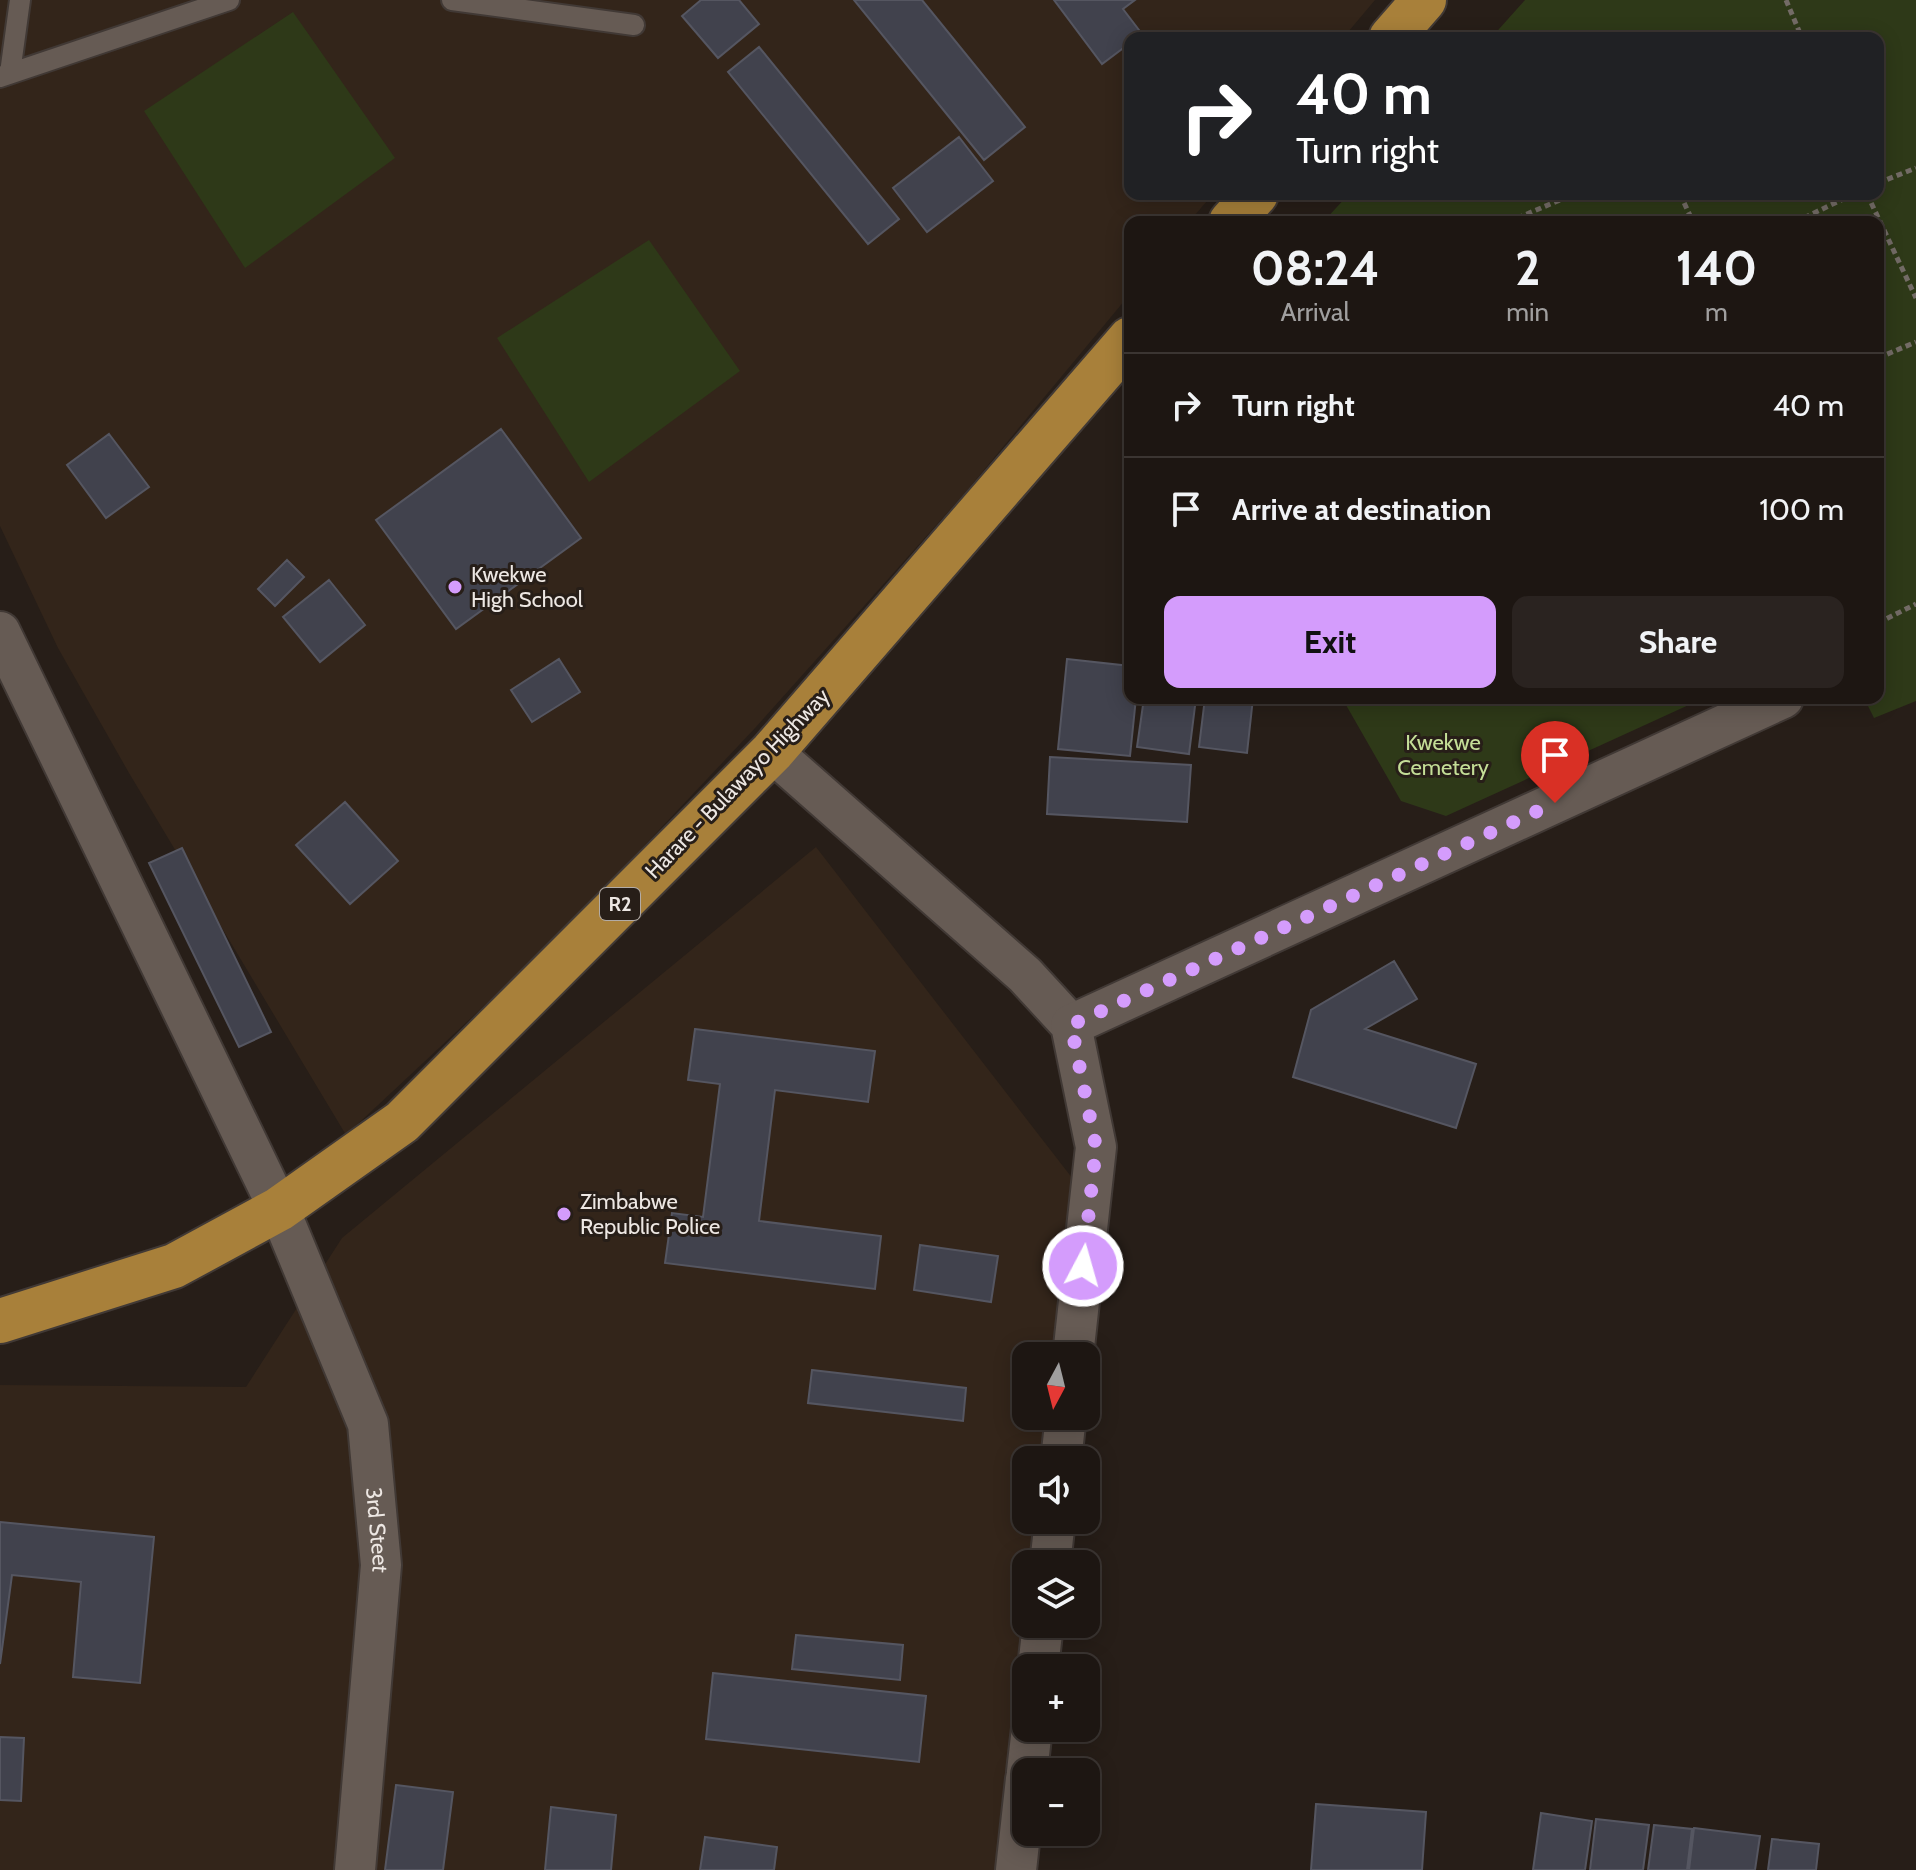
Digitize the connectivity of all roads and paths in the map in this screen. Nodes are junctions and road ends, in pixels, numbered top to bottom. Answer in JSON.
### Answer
{"nodes":[{"id":1,"x":20,"y":0,"type":"edge"},
{"id":2,"x":229,"y":0,"type":"edge"},
{"id":3,"x":452,"y":0,"type":"edge"},
{"id":4,"x":1424,"y":0,"type":"edge"},
{"id":5,"x":1786,"y":0,"type":"edge"},
{"id":6,"x":634,"y":25,"type":"dead end"},
{"id":7,"x":1396,"y":32,"type":"edge"},
{"id":8,"x":1799,"y":32,"type":"edge"},
{"id":9,"x":5,"y":75,"type":"edge"},
{"id":10,"x":1916,"y":168,"type":"edge"},
{"id":11,"x":1884,"y":181,"type":"edge"},
{"id":12,"x":1251,"y":200,"type":"edge"},
{"id":13,"x":1560,"y":200,"type":"edge"},
{"id":14,"x":1841,"y":200,"type":"edge"},
{"id":15,"x":1236,"y":216,"type":"edge"},
{"id":16,"x":1522,"y":216,"type":"edge"},
{"id":17,"x":1808,"y":216,"type":"edge"},
{"id":18,"x":1884,"y":230,"type":"edge"},
{"id":19,"x":1916,"y":298,"type":"edge"},
{"id":20,"x":1916,"y":342,"type":"edge"},
{"id":21,"x":1124,"y":346,"type":"edge"},
{"id":22,"x":1884,"y":355,"type":"edge"},
{"id":23,"x":1916,"y":604,"type":"edge"},
{"id":24,"x":1884,"y":620,"type":"edge"},
{"id":25,"x":0,"y":632,"type":"edge"},
{"id":26,"x":1770,"y":704,"type":"edge"},
{"id":27,"x":772,"y":752,"type":"junction"},
{"id":28,"x":1071,"y":1025,"type":"junction"},
{"id":29,"x":279,"y":1209,"type":"junction"},
{"id":30,"x":0,"y":1321,"type":"edge"},
{"id":31,"x":1075,"y":1342,"type":"edge"},
{"id":32,"x":1019,"y":1846,"type":"edge"},
{"id":33,"x":355,"y":1870,"type":"edge"},
{"id":34,"x":1016,"y":1870,"type":"edge"}],
"edges":[{"from":1,"to":9,"type":"lane"},
{"from":2,"to":9,"type":"lane"},
{"from":3,"to":6,"type":"lane"},
{"from":4,"to":7,"type":"highway"},
{"from":5,"to":8,"type":"path"},
{"from":10,"to":11,"type":"path"},
{"from":12,"to":15,"type":"highway"},
{"from":13,"to":16,"type":"path"},
{"from":14,"to":17,"type":"path"},
{"from":18,"to":19,"type":"path"},
{"from":20,"to":22,"type":"path"},
{"from":21,"to":27,"type":"highway","name":"Harare - Bulawayo Highway","number":"R2"},
{"from":23,"to":24,"type":"path"},
{"from":25,"to":29,"type":"street","name":"3rd Steet"},
{"from":26,"to":28,"type":"street"},
{"from":27,"to":28,"type":"street"},
{"from":27,"to":29,"type":"highway","name":"Harare - Bulawayo Highway","number":"R2"},
{"from":28,"to":31,"type":"street"},
{"from":29,"to":30,"type":"highway","name":"Harare - Bulawayo Highway","number":"R2"},
{"from":29,"to":33,"type":"street","name":"3rd Steet"},
{"from":32,"to":34,"type":"street"}]}
